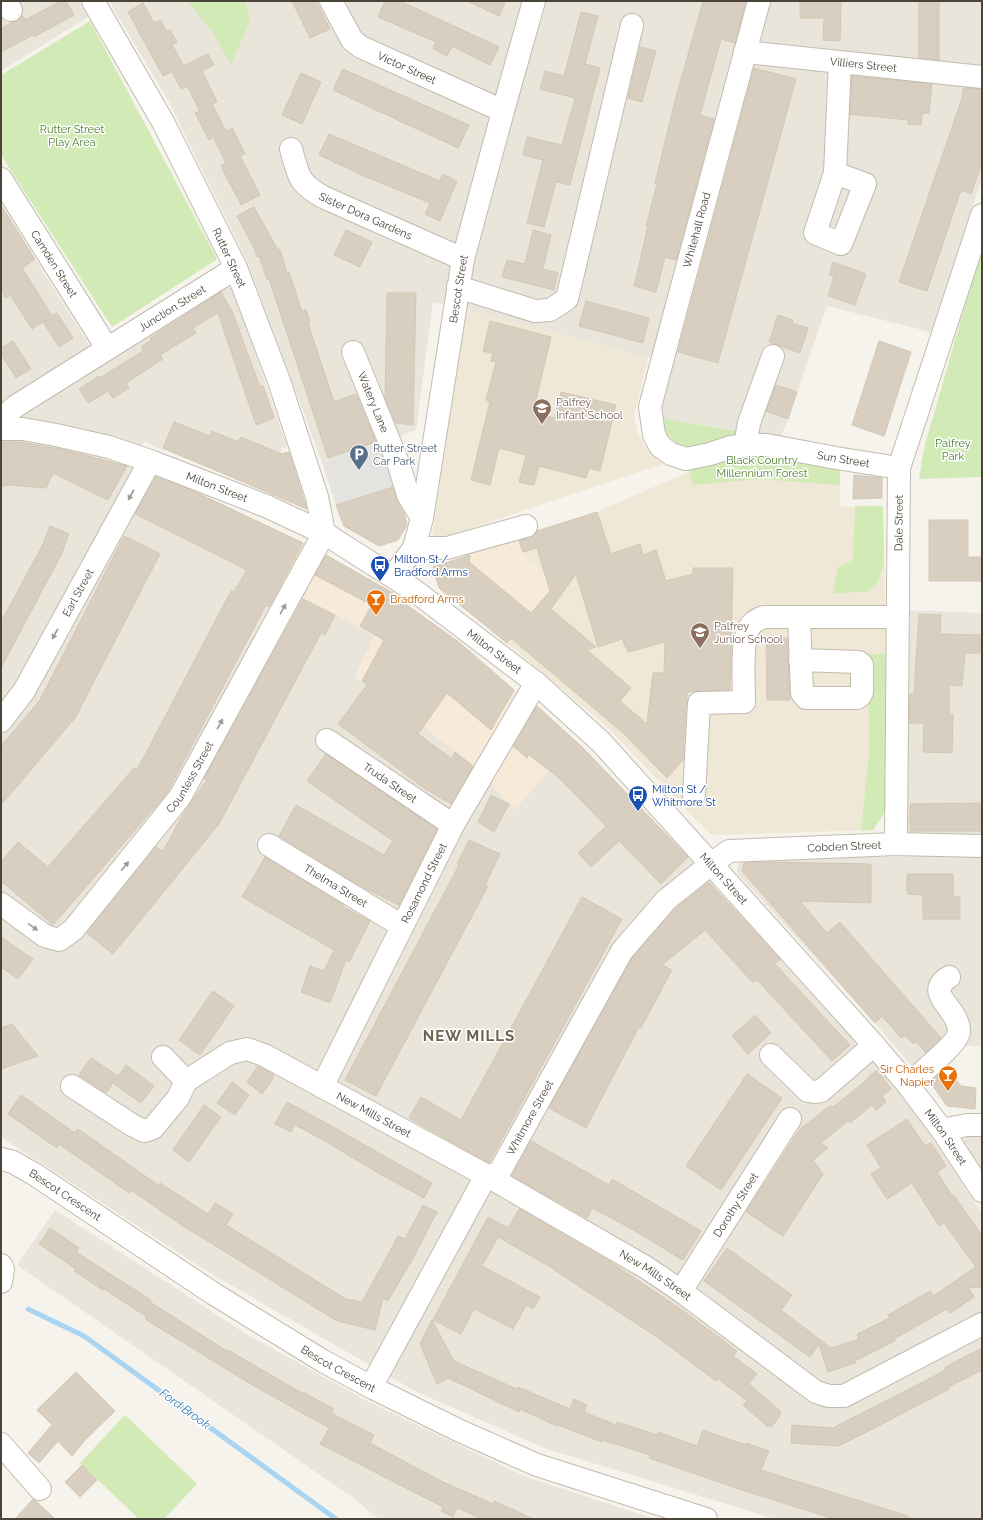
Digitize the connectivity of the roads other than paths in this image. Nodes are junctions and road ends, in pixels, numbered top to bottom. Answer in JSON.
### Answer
{"nodes":[{"id":1,"x":93,"y":1,"type":"edge"},
{"id":2,"x":331,"y":1,"type":"edge"},
{"id":3,"x":534,"y":1,"type":"edge"},
{"id":4,"x":759,"y":1,"type":"edge"},
{"id":5,"x":632,"y":25,"type":"dead end"},
{"id":6,"x":745,"y":52,"type":"junction"},
{"id":7,"x":840,"y":62,"type":"junction"},
{"id":8,"x":982,"y":77,"type":"edge"},
{"id":9,"x":503,"y":112,"type":"junction"},
{"id":10,"x":291,"y":149,"type":"dead end"},
{"id":11,"x":836,"y":172,"type":"dead end"},
{"id":12,"x":1,"y":179,"type":"edge"},
{"id":13,"x":982,"y":215,"type":"edge"},
{"id":14,"x":464,"y":259,"type":"junction"},
{"id":15,"x":236,"y":268,"type":"junction"},
{"id":16,"x":458,"y":287,"type":"junction"},
{"id":17,"x":107,"y":348,"type":"junction"},
{"id":18,"x":353,"y":352,"type":"dead end"},
{"id":19,"x":773,"y":356,"type":"dead end"},
{"id":20,"x":1,"y":419,"type":"edge"},
{"id":21,"x":1,"y":429,"type":"edge"},
{"id":22,"x":745,"y":445,"type":"junction"},
{"id":23,"x":671,"y":454,"type":"joint"},
{"id":24,"x":150,"y":461,"type":"junction"},
{"id":25,"x":898,"y":468,"type":"junction"},
{"id":26,"x":422,"y":518,"type":"junction"},
{"id":27,"x":526,"y":526,"type":"dead end"},
{"id":28,"x":324,"y":533,"type":"junction"},
{"id":29,"x":414,"y":548,"type":"junction"},
{"id":30,"x":393,"y":576,"type":"junction"},
{"id":31,"x":798,"y":617,"type":"junction"},
{"id":32,"x":897,"y":617,"type":"junction"},
{"id":33,"x":800,"y":660,"type":"dead end"},
{"id":34,"x":536,"y":683,"type":"junction"},
{"id":35,"x":1,"y":720,"type":"edge"},
{"id":36,"x":327,"y":740,"type":"dead end"},
{"id":37,"x":694,"y":795,"type":"dead end"},
{"id":38,"x":453,"y":825,"type":"junction"},
{"id":39,"x":896,"y":844,"type":"junction"},
{"id":40,"x":269,"y":845,"type":"dead end"},
{"id":41,"x":982,"y":846,"type":"edge"},
{"id":42,"x":711,"y":864,"type":"junction"},
{"id":43,"x":1,"y":904,"type":"edge"},
{"id":44,"x":402,"y":926,"type":"junction"},
{"id":45,"x":949,"y":977,"type":"dead end"},
{"id":46,"x":874,"y":1045,"type":"junction"},
{"id":47,"x":771,"y":1055,"type":"dead end"},
{"id":48,"x":163,"y":1057,"type":"dead end"},
{"id":49,"x":908,"y":1085,"type":"junction"},
{"id":50,"x":72,"y":1086,"type":"dead end"},
{"id":51,"x":322,"y":1087,"type":"junction"},
{"id":52,"x":182,"y":1089,"type":"junction"},
{"id":53,"x":790,"y":1119,"type":"dead end"},
{"id":54,"x":982,"y":1125,"type":"edge"},
{"id":55,"x":942,"y":1130,"type":"junction"},
{"id":56,"x":1,"y":1159,"type":"edge"},
{"id":57,"x":491,"y":1178,"type":"junction"},
{"id":58,"x":982,"y":1191,"type":"edge"},
{"id":59,"x":1,"y":1266,"type":"edge"},
{"id":60,"x":1,"y":1282,"type":"edge"},
{"id":61,"x":681,"y":1291,"type":"junction"},
{"id":62,"x":982,"y":1324,"type":"edge"},
{"id":63,"x":371,"y":1387,"type":"junction"},
{"id":64,"x":1,"y":1444,"type":"edge"},
{"id":65,"x":40,"y":1489,"type":"dead end"},
{"id":66,"x":706,"y":1519,"type":"edge"}],
"edges":[{"from":1,"to":15,"type":"street","name":"Rutter Street"},
{"from":2,"to":9,"type":"street","name":"Victor Street"},
{"from":3,"to":9,"type":"street","name":"Bescot Street"},
{"from":4,"to":6,"type":"street","name":"Whitehall Road"},
{"from":5,"to":16,"type":"street"},
{"from":6,"to":7,"type":"street","name":"Villiers Street"},
{"from":6,"to":23,"type":"street","name":"Whitehall Road"},
{"from":7,"to":8,"type":"street","name":"Villiers Street"},
{"from":7,"to":11,"type":"street"},
{"from":9,"to":14,"type":"street","name":"Bescot Street"},
{"from":10,"to":14,"type":"street","name":"Sister Dora Gardens"},
{"from":12,"to":17,"type":"street","name":"Camden Street"},
{"from":13,"to":25,"type":"street","name":"Dale Street"},
{"from":14,"to":16,"type":"street","name":"Bescot Street"},
{"from":15,"to":17,"type":"street","name":"Junction Street"},
{"from":15,"to":28,"type":"street","name":"Rutter Street"},
{"from":16,"to":26,"type":"street","name":"Bescot Street"},
{"from":17,"to":20,"type":"street","name":"Junction Street"},
{"from":18,"to":26,"type":"street","name":"Watery Lane"},
{"from":19,"to":22,"type":"street"},
{"from":21,"to":24,"type":"street","name":"Milton Street"},
{"from":22,"to":23,"type":"street","name":"Sun Street"},
{"from":22,"to":25,"type":"street","name":"Sun Street"},
{"from":24,"to":28,"type":"street","name":"Milton Street"},
{"from":24,"to":35,"type":"street","name":"Earl Street","one_way":true},
{"from":25,"to":32,"type":"street","name":"Dale Street"},
{"from":26,"to":29,"type":"street","name":"Bescot Street"},
{"from":27,"to":29,"type":"street"},
{"from":28,"to":30,"type":"street","name":"Milton Street"},
{"from":43,"to":28,"type":"street","name":"Countess Street","one_way":true},
{"from":29,"to":30,"type":"street","name":"Bescot Street"},
{"from":30,"to":34,"type":"street","name":"Milton Street"},
{"from":31,"to":32,"type":"street"},
{"from":31,"to":33,"type":"street"},
{"from":31,"to":37,"type":"street"},
{"from":32,"to":39,"type":"street","name":"Dale Street"},
{"from":34,"to":38,"type":"street","name":"Rosamond Street"},
{"from":34,"to":42,"type":"street","name":"Milton Street"},
{"from":36,"to":38,"type":"street","name":"Truda Street"},
{"from":38,"to":44,"type":"street","name":"Rosamond Street"},
{"from":39,"to":41,"type":"street","name":"Cobden Street"},
{"from":39,"to":42,"type":"street","name":"Cobden Street"},
{"from":40,"to":44,"type":"street","name":"Thelma Street"},
{"from":42,"to":46,"type":"street","name":"Milton Street"},
{"from":42,"to":57,"type":"street","name":"Whitmore Street"},
{"from":44,"to":51,"type":"street","name":"Rosamond Street"},
{"from":45,"to":49,"type":"street"},
{"from":46,"to":47,"type":"street"},
{"from":46,"to":49,"type":"street","name":"Milton Street"},
{"from":48,"to":52,"type":"street"},
{"from":49,"to":55,"type":"street","name":"Milton Street"},
{"from":50,"to":52,"type":"street","name":"New Mills Street"},
{"from":51,"to":52,"type":"street","name":"New Mills Street"},
{"from":51,"to":57,"type":"street","name":"New Mills Street"},
{"from":53,"to":61,"type":"street","name":"Dorothy Street"},
{"from":54,"to":55,"type":"street"},
{"from":55,"to":58,"type":"street","name":"Milton Street"},
{"from":56,"to":63,"type":"street","name":"Bescot Crescent"},
{"from":57,"to":61,"type":"street","name":"New Mills Street"},
{"from":57,"to":63,"type":"street","name":"Whitmore Street"},
{"from":59,"to":60,"type":"street"},
{"from":61,"to":62,"type":"street","name":"New Mills Street"},
{"from":63,"to":66,"type":"street","name":"Bescot Crescent"},
{"from":64,"to":65,"type":"street"}]}
